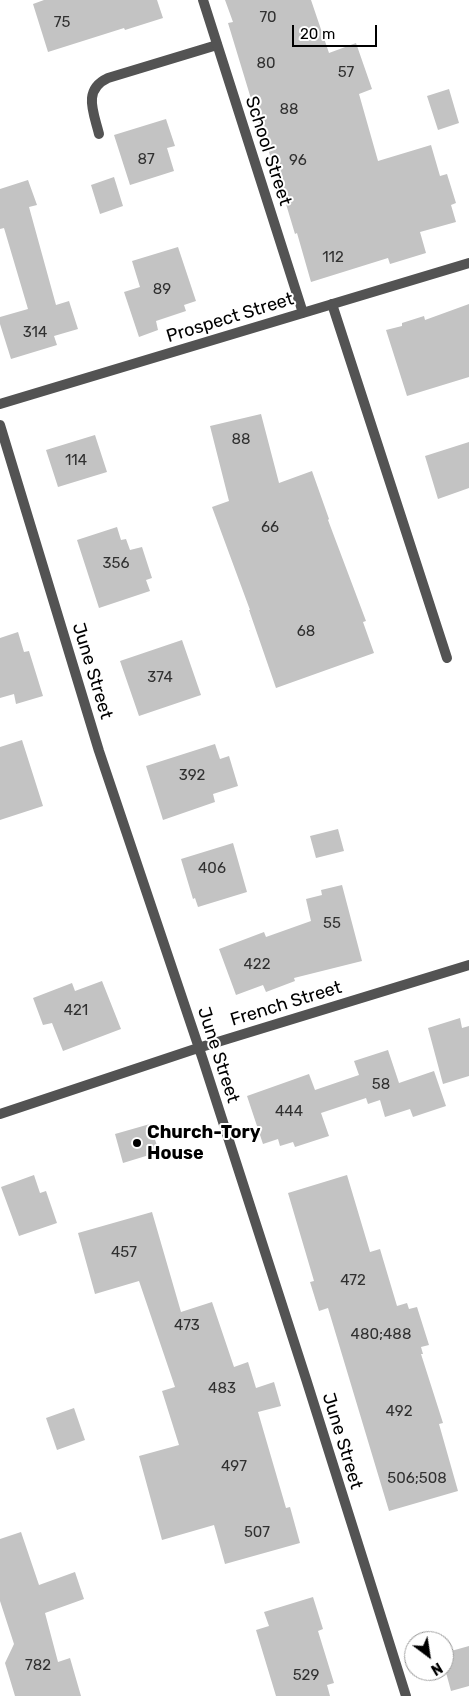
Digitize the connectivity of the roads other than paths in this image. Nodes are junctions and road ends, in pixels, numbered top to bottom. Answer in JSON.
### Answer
{"nodes":[{"id":1,"x":203,"y":0,"type":"edge"},
{"id":2,"x":217,"y":45,"type":"junction"},
{"id":3,"x":99,"y":134,"type":"dead end"},
{"id":4,"x":469,"y":263,"type":"edge"},
{"id":5,"x":332,"y":304,"type":"junction"},
{"id":6,"x":303,"y":313,"type":"junction"},
{"id":7,"x":0,"y":404,"type":"edge"},
{"id":8,"x":0,"y":425,"type":"edge"},
{"id":9,"x":447,"y":658,"type":"dead end"},
{"id":10,"x":469,"y":965,"type":"edge"},
{"id":11,"x":198,"y":1048,"type":"junction"},
{"id":12,"x":0,"y":1114,"type":"edge"},
{"id":13,"x":406,"y":1696,"type":"edge"}],
"edges":[{"from":1,"to":2,"type":"street","name":"School Street"},
{"from":2,"to":3,"type":"street"},
{"from":2,"to":6,"type":"street","name":"School Street"},
{"from":4,"to":5,"type":"street","name":"Prospect Street"},
{"from":5,"to":6,"type":"street","name":"Prospect Street"},
{"from":5,"to":9,"type":"street"},
{"from":6,"to":7,"type":"street","name":"Prospect Street"},
{"from":8,"to":11,"type":"street","name":"June Street"},
{"from":10,"to":11,"type":"street","name":"French Street"},
{"from":11,"to":12,"type":"street","name":"French Street"},
{"from":11,"to":13,"type":"street","name":"June Street"}]}
